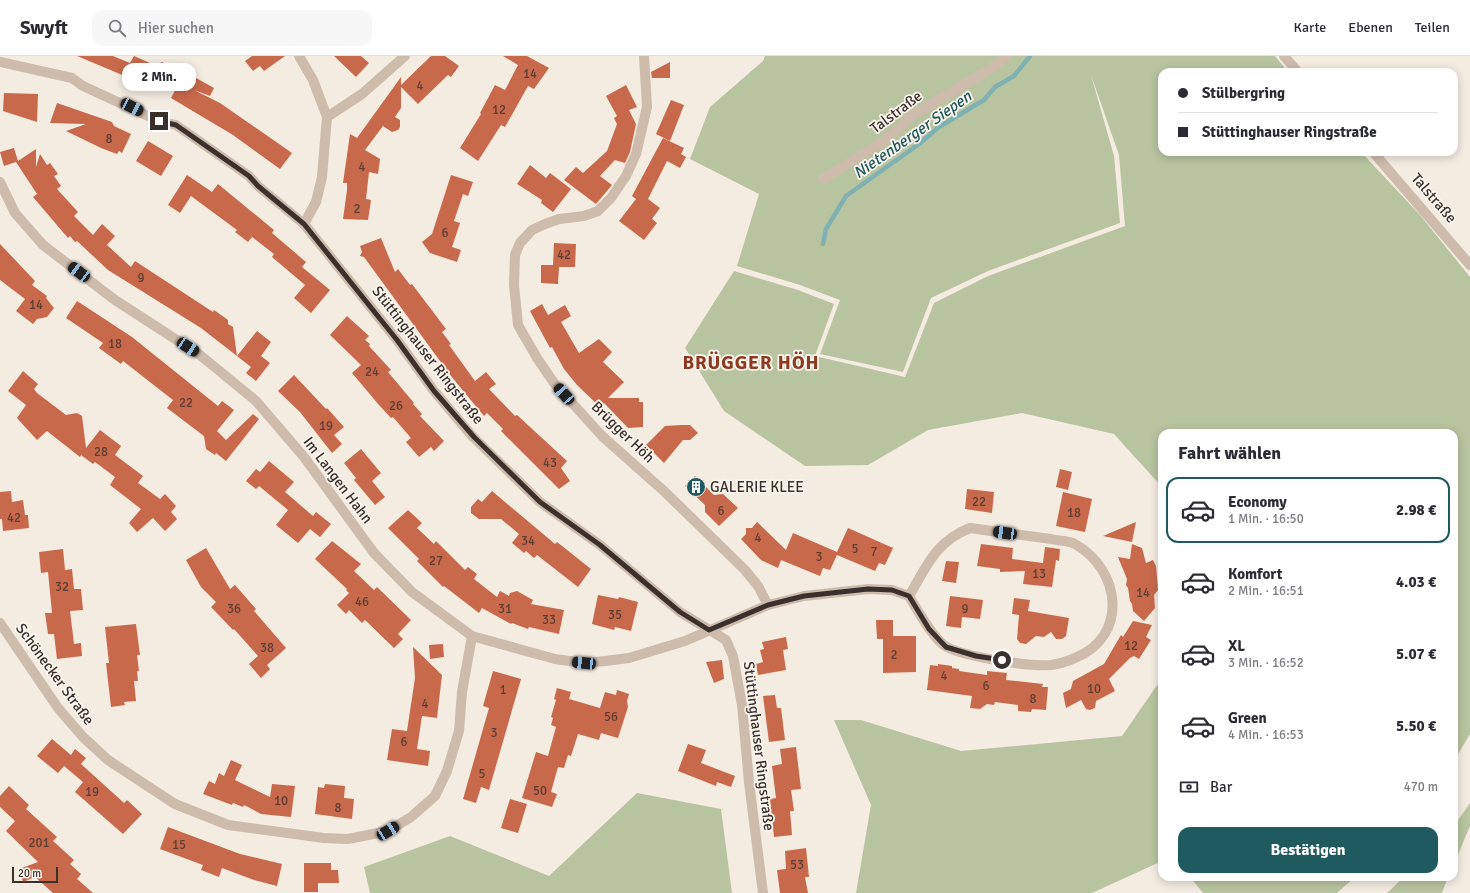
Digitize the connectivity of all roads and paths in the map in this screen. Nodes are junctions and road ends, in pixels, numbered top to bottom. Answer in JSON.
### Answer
{"nodes":[{"id":1,"x":299,"y":56,"type":"edge"},
{"id":2,"x":405,"y":56,"type":"edge"},
{"id":3,"x":644,"y":56,"type":"edge"},
{"id":4,"x":1007,"y":56,"type":"edge"},
{"id":5,"x":1284,"y":56,"type":"edge"},
{"id":6,"x":0,"y":62,"type":"edge"},
{"id":7,"x":1294,"y":68,"type":"edge"},
{"id":8,"x":327,"y":117,"type":"junction"},
{"id":9,"x":1377,"y":156,"type":"edge"},
{"id":10,"x":823,"y":179,"type":"dead end"},
{"id":11,"x":0,"y":182,"type":"edge"},
{"id":12,"x":304,"y":224,"type":"junction"},
{"id":13,"x":1470,"y":265,"type":"edge"},
{"id":14,"x":909,"y":596,"type":"junction"},
{"id":15,"x":768,"y":605,"type":"junction"},
{"id":16,"x":0,"y":623,"type":"edge"},
{"id":17,"x":709,"y":630,"type":"junction"},
{"id":18,"x":472,"y":636,"type":"junction"},
{"id":19,"x":763,"y":893,"type":"edge"}],
"edges":[{"from":1,"to":8,"type":"street"},
{"from":2,"to":8,"type":"street"},
{"from":3,"to":15,"type":"street","name":"Brügger Höh"},
{"from":4,"to":10,"type":"street","name":"Talstraße"},
{"from":5,"to":7,"type":"street"},
{"from":6,"to":12,"type":"street","name":"Stüttinghauser Ringstraße"},
{"from":8,"to":12,"type":"street"},
{"from":9,"to":13,"type":"street","name":"Talstraße"},
{"from":11,"to":18,"type":"street","name":"Im Langen Hahn"},
{"from":12,"to":17,"type":"street","name":"Stüttinghauser Ringstraße"},
{"from":14,"to":14,"type":"street"},
{"from":14,"to":15,"type":"street","name":"Im Langen Hahn"},
{"from":15,"to":17,"type":"street","name":"Im Langen Hahn"},
{"from":16,"to":18,"type":"street","name":"Schönecker Straße"},
{"from":17,"to":18,"type":"street","name":"Im Langen Hahn"},
{"from":17,"to":19,"type":"street","name":"Stüttinghauser Ringstraße"}]}
